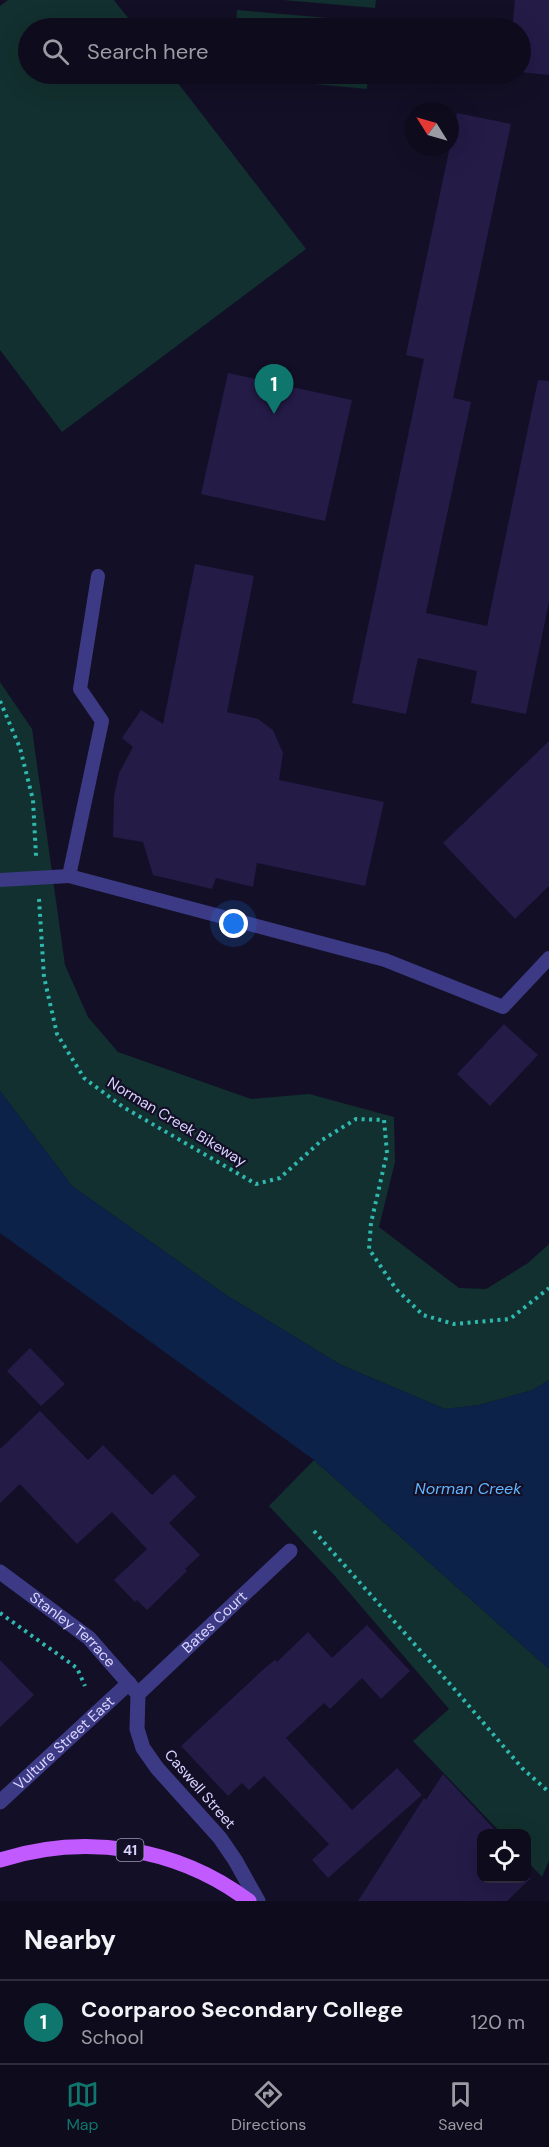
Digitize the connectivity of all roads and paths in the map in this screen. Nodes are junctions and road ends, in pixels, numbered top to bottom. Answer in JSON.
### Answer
{"nodes":[{"id":1,"x":98,"y":576,"type":"dead end"},
{"id":2,"x":0,"y":701,"type":"edge"},
{"id":3,"x":69,"y":876,"type":"junction"},
{"id":4,"x":38,"y":879,"type":"junction"},
{"id":5,"x":0,"y":880,"type":"edge"},
{"id":6,"x":549,"y":958,"type":"edge"},
{"id":7,"x":549,"y":1288,"type":"edge"},
{"id":8,"x":314,"y":1531,"type":"dead end"},
{"id":9,"x":290,"y":1551,"type":"dead end"},
{"id":10,"x":0,"y":1572,"type":"edge"},
{"id":11,"x":0,"y":1613,"type":"edge"},
{"id":12,"x":85,"y":1686,"type":"dead end"},
{"id":13,"x":133,"y":1689,"type":"junction"},
{"id":14,"x":549,"y":1792,"type":"edge"},
{"id":15,"x":0,"y":1802,"type":"edge"},
{"id":16,"x":0,"y":1860,"type":"edge"},
{"id":17,"x":249,"y":1901,"type":"edge"},
{"id":18,"x":258,"y":1901,"type":"edge"}],
"edges":[{"from":1,"to":3,"type":"lane"},
{"from":2,"to":4,"type":"path","name":"Norman Creek Bikeway"},
{"from":3,"to":4,"type":"lane"},
{"from":3,"to":6,"type":"lane"},
{"from":4,"to":5,"type":"lane"},
{"from":4,"to":7,"type":"path","name":"Norman Creek Bikeway"},
{"from":8,"to":14,"type":"path"},
{"from":9,"to":13,"type":"street","name":"Bates Court"},
{"from":10,"to":13,"type":"street","name":"Stanley Terrace"},
{"from":11,"to":12,"type":"path"},
{"from":13,"to":15,"type":"street","name":"Vulture Street East"},
{"from":13,"to":18,"type":"street","name":"Caswell Street"},
{"from":16,"to":17,"type":"main road","number":"41"}]}
